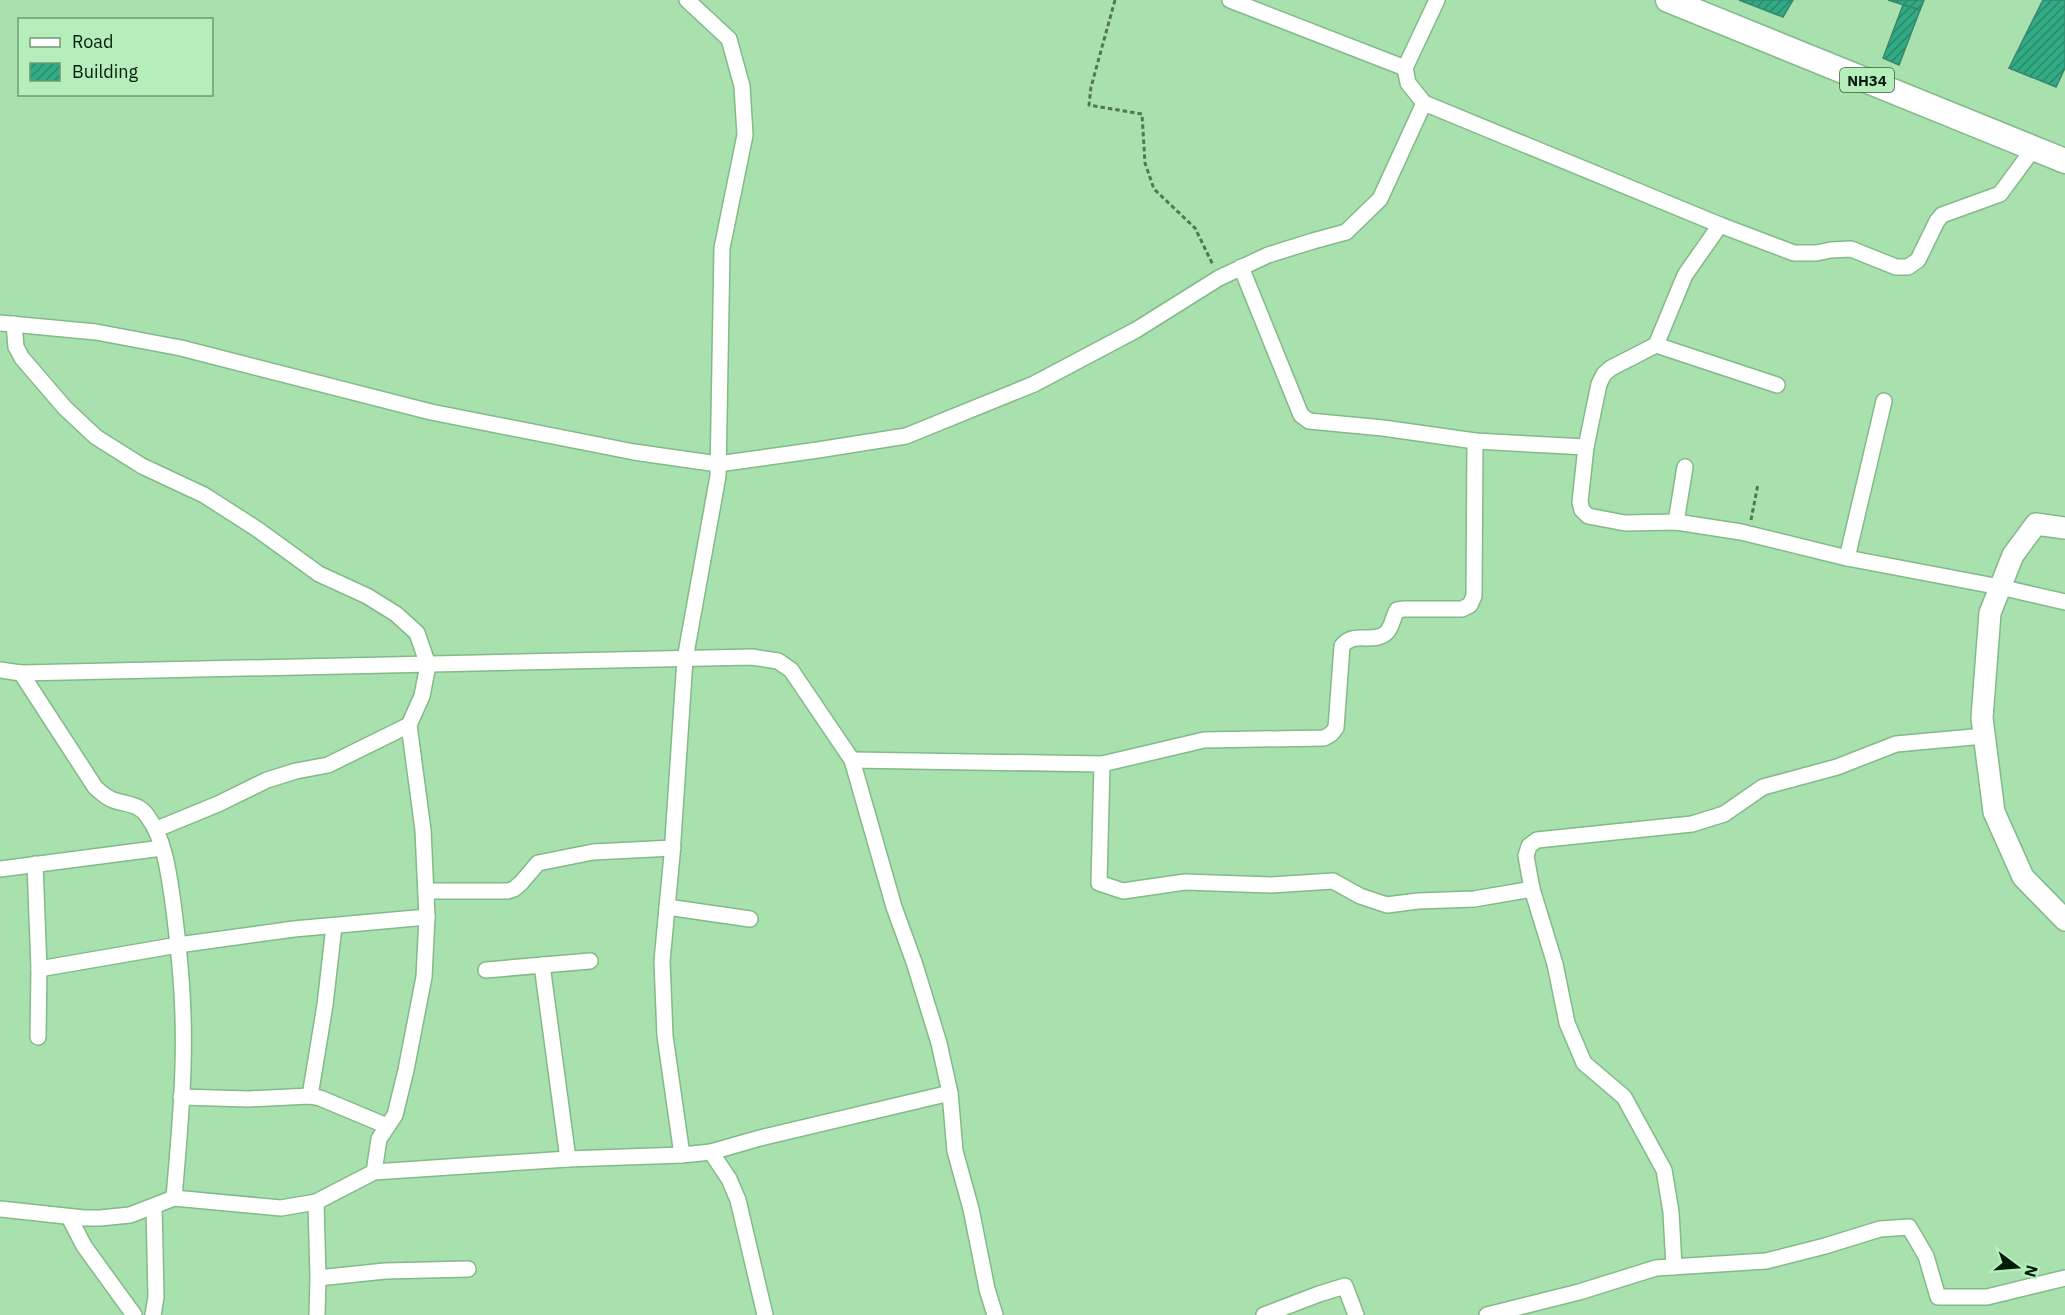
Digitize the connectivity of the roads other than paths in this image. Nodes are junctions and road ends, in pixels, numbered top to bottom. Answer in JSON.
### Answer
{"nodes":[{"id":1,"x":687,"y":0,"type":"edge"},
{"id":2,"x":1230,"y":0,"type":"edge"},
{"id":3,"x":1437,"y":0,"type":"edge"},
{"id":4,"x":1668,"y":0,"type":"edge"},
{"id":5,"x":1405,"y":68,"type":"junction"},
{"id":6,"x":1424,"y":103,"type":"junction"},
{"id":7,"x":2034,"y":148,"type":"junction"},
{"id":8,"x":2065,"y":161,"type":"edge"},
{"id":9,"x":1720,"y":225,"type":"junction"},
{"id":10,"x":1241,"y":267,"type":"junction"},
{"id":11,"x":7,"y":324,"type":"edge"},
{"id":12,"x":1656,"y":345,"type":"junction"},
{"id":13,"x":1777,"y":385,"type":"dead end"},
{"id":14,"x":1884,"y":401,"type":"dead end"},
{"id":15,"x":1476,"y":441,"type":"junction"},
{"id":16,"x":1586,"y":447,"type":"junction"},
{"id":17,"x":718,"y":464,"type":"junction"},
{"id":18,"x":1685,"y":467,"type":"dead end"},
{"id":19,"x":1676,"y":522,"type":"junction"},
{"id":20,"x":2065,"y":528,"type":"edge"},
{"id":21,"x":1847,"y":558,"type":"junction"},
{"id":22,"x":2000,"y":587,"type":"junction"},
{"id":23,"x":2065,"y":602,"type":"edge"},
{"id":24,"x":685,"y":659,"type":"junction"},
{"id":25,"x":428,"y":664,"type":"junction"},
{"id":26,"x":0,"y":670,"type":"edge"},
{"id":27,"x":21,"y":673,"type":"junction"},
{"id":28,"x":409,"y":725,"type":"junction"},
{"id":29,"x":1984,"y":736,"type":"junction"},
{"id":30,"x":852,"y":760,"type":"junction"},
{"id":31,"x":1102,"y":765,"type":"junction"},
{"id":32,"x":157,"y":829,"type":"junction"},
{"id":33,"x":162,"y":848,"type":"junction"},
{"id":34,"x":673,"y":848,"type":"junction"},
{"id":35,"x":35,"y":864,"type":"junction"},
{"id":36,"x":0,"y":869,"type":"edge"},
{"id":37,"x":1532,"y":889,"type":"junction"},
{"id":38,"x":426,"y":891,"type":"junction"},
{"id":39,"x":668,"y":907,"type":"junction"},
{"id":40,"x":427,"y":917,"type":"junction"},
{"id":41,"x":750,"y":919,"type":"dead end"},
{"id":42,"x":2065,"y":920,"type":"edge"},
{"id":43,"x":334,"y":926,"type":"junction"},
{"id":44,"x":178,"y":945,"type":"junction"},
{"id":45,"x":590,"y":961,"type":"dead end"},
{"id":46,"x":542,"y":965,"type":"junction"},
{"id":47,"x":39,"y":969,"type":"junction"},
{"id":48,"x":486,"y":970,"type":"dead end"},
{"id":49,"x":38,"y":1037,"type":"dead end"},
{"id":50,"x":950,"y":1094,"type":"junction"},
{"id":51,"x":310,"y":1096,"type":"junction"},
{"id":52,"x":181,"y":1097,"type":"junction"},
{"id":53,"x":387,"y":1126,"type":"junction"},
{"id":54,"x":711,"y":1152,"type":"junction"},
{"id":55,"x":682,"y":1155,"type":"junction"},
{"id":56,"x":568,"y":1159,"type":"junction"},
{"id":57,"x":374,"y":1172,"type":"junction"},
{"id":58,"x":174,"y":1198,"type":"junction"},
{"id":59,"x":316,"y":1202,"type":"junction"},
{"id":60,"x":154,"y":1206,"type":"junction"},
{"id":61,"x":0,"y":1209,"type":"edge"},
{"id":62,"x":69,"y":1217,"type":"junction"},
{"id":63,"x":1674,"y":1267,"type":"junction"},
{"id":64,"x":468,"y":1269,"type":"dead end"},
{"id":65,"x":318,"y":1278,"type":"junction"},
{"id":66,"x":2065,"y":1278,"type":"edge"},
{"id":67,"x":134,"y":1315,"type":"edge"},
{"id":68,"x":153,"y":1315,"type":"edge"},
{"id":69,"x":317,"y":1315,"type":"edge"},
{"id":70,"x":765,"y":1315,"type":"edge"},
{"id":71,"x":994,"y":1315,"type":"edge"},
{"id":72,"x":1264,"y":1315,"type":"edge"},
{"id":73,"x":1356,"y":1315,"type":"edge"},
{"id":74,"x":1487,"y":1315,"type":"edge"}],
"edges":[{"from":1,"to":17,"type":"street"},
{"from":2,"to":5,"type":"street"},
{"from":3,"to":5,"type":"street"},
{"from":4,"to":7,"type":"main road","number":"NH34"},
{"from":5,"to":6,"type":"street"},
{"from":6,"to":9,"type":"street"},
{"from":6,"to":10,"type":"street"},
{"from":7,"to":8,"type":"main road","number":"NH34"},
{"from":7,"to":9,"type":"street"},
{"from":9,"to":12,"type":"street"},
{"from":10,"to":15,"type":"street"},
{"from":10,"to":17,"type":"street"},
{"from":11,"to":17,"type":"street"},
{"from":11,"to":25,"type":"street"},
{"from":12,"to":13,"type":"street"},
{"from":12,"to":16,"type":"street"},
{"from":14,"to":21,"type":"street"},
{"from":15,"to":16,"type":"street"},
{"from":15,"to":31,"type":"street"},
{"from":16,"to":19,"type":"street"},
{"from":17,"to":24,"type":"street"},
{"from":18,"to":19,"type":"street"},
{"from":19,"to":21,"type":"street"},
{"from":20,"to":22,"type":"street"},
{"from":21,"to":22,"type":"street"},
{"from":22,"to":23,"type":"street"},
{"from":22,"to":29,"type":"street"},
{"from":24,"to":25,"type":"street"},
{"from":24,"to":30,"type":"street"},
{"from":24,"to":34,"type":"street"},
{"from":25,"to":27,"type":"street"},
{"from":25,"to":28,"type":"street"},
{"from":26,"to":27,"type":"street"},
{"from":27,"to":32,"type":"street"},
{"from":28,"to":32,"type":"street"},
{"from":28,"to":38,"type":"street"},
{"from":29,"to":37,"type":"street"},
{"from":29,"to":42,"type":"street"},
{"from":30,"to":31,"type":"street"},
{"from":30,"to":50,"type":"street"},
{"from":31,"to":37,"type":"street"},
{"from":32,"to":33,"type":"street"},
{"from":33,"to":35,"type":"street"},
{"from":33,"to":44,"type":"street"},
{"from":34,"to":38,"type":"street"},
{"from":34,"to":39,"type":"street"},
{"from":35,"to":36,"type":"street"},
{"from":35,"to":47,"type":"street"},
{"from":37,"to":63,"type":"street"},
{"from":38,"to":40,"type":"street"},
{"from":39,"to":41,"type":"street"},
{"from":39,"to":55,"type":"street"},
{"from":40,"to":43,"type":"street"},
{"from":40,"to":53,"type":"street"},
{"from":43,"to":44,"type":"street"},
{"from":43,"to":51,"type":"street"},
{"from":44,"to":47,"type":"street"},
{"from":44,"to":52,"type":"street"},
{"from":45,"to":46,"type":"street"},
{"from":46,"to":48,"type":"street"},
{"from":46,"to":56,"type":"street"},
{"from":47,"to":49,"type":"street"},
{"from":50,"to":54,"type":"street"},
{"from":50,"to":71,"type":"street"},
{"from":51,"to":52,"type":"street"},
{"from":51,"to":53,"type":"street"},
{"from":52,"to":58,"type":"street"},
{"from":53,"to":57,"type":"street"},
{"from":54,"to":55,"type":"street"},
{"from":54,"to":70,"type":"street"},
{"from":55,"to":56,"type":"street"},
{"from":56,"to":57,"type":"street"},
{"from":57,"to":59,"type":"street"},
{"from":58,"to":59,"type":"street"},
{"from":58,"to":60,"type":"street"},
{"from":59,"to":65,"type":"street"},
{"from":60,"to":62,"type":"street"},
{"from":60,"to":68,"type":"street"},
{"from":61,"to":62,"type":"street"},
{"from":62,"to":67,"type":"street"},
{"from":63,"to":66,"type":"street"},
{"from":63,"to":74,"type":"street"},
{"from":64,"to":65,"type":"street"},
{"from":65,"to":69,"type":"street"},
{"from":72,"to":73,"type":"street"}]}
